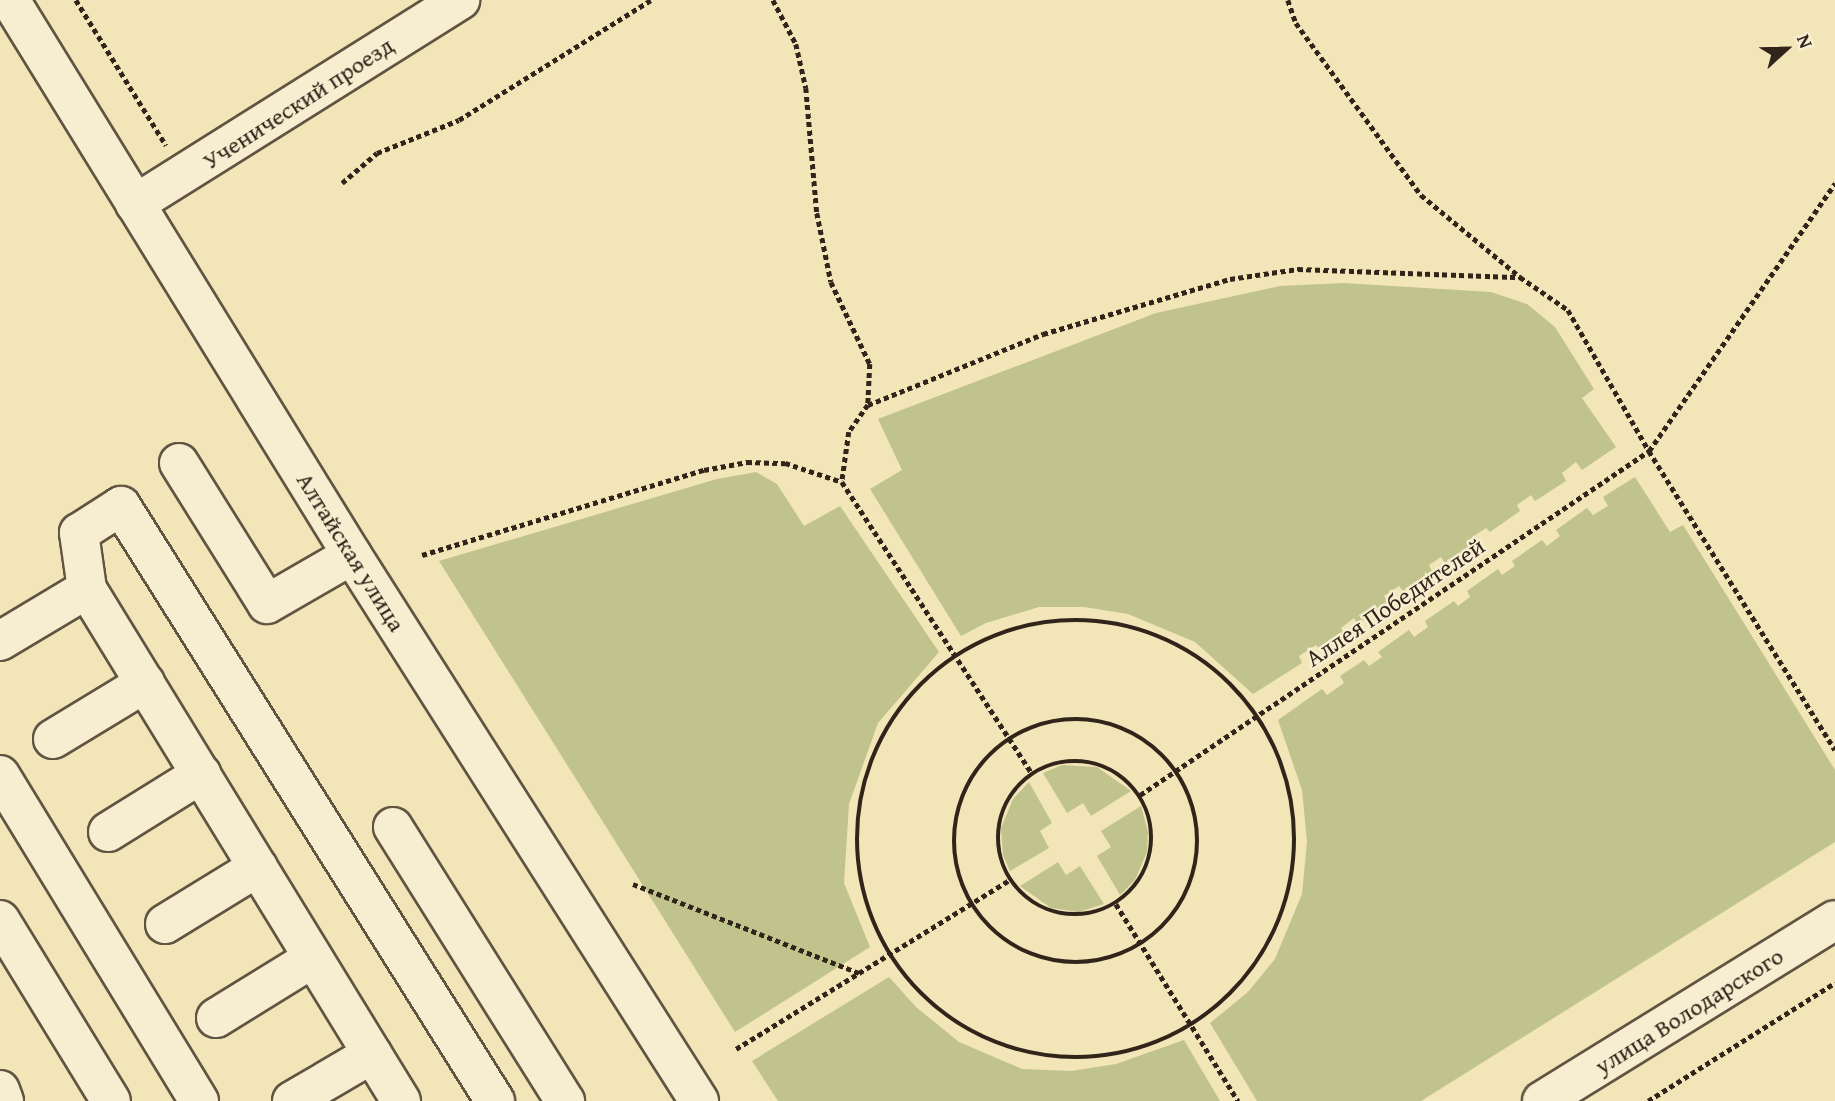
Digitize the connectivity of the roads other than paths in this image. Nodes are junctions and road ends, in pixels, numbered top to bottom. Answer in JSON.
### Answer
{"nodes":[{"id":1,"x":10,"y":0,"type":"edge"},
{"id":2,"x":460,"y":0,"type":"edge"},
{"id":3,"x":135,"y":204,"type":"junction"},
{"id":4,"x":180,"y":463,"type":"dead end"},
{"id":5,"x":352,"y":555,"type":"junction"},
{"id":6,"x":87,"y":589,"type":"junction"},
{"id":7,"x":0,"y":641,"type":"edge"},
{"id":8,"x":145,"y":683,"type":"junction"},
{"id":9,"x":52,"y":739,"type":"dead end"},
{"id":10,"x":201,"y":774,"type":"junction"},
{"id":11,"x":0,"y":775,"type":"edge"},
{"id":12,"x":393,"y":827,"type":"dead end"},
{"id":13,"x":108,"y":832,"type":"dead end"},
{"id":14,"x":258,"y":867,"type":"junction"},
{"id":15,"x":0,"y":920,"type":"edge"},
{"id":16,"x":1835,"y":920,"type":"edge"},
{"id":17,"x":165,"y":924,"type":"dead end"},
{"id":18,"x":313,"y":958,"type":"junction"},
{"id":19,"x":216,"y":1018,"type":"dead end"},
{"id":20,"x":372,"y":1054,"type":"junction"},
{"id":21,"x":0,"y":1090,"type":"edge"},
{"id":22,"x":4,"y":1101,"type":"edge"},
{"id":23,"x":111,"y":1101,"type":"edge"},
{"id":24,"x":199,"y":1101,"type":"edge"},
{"id":25,"x":292,"y":1101,"type":"edge"},
{"id":26,"x":401,"y":1101,"type":"edge"},
{"id":27,"x":495,"y":1101,"type":"edge"},
{"id":28,"x":565,"y":1101,"type":"edge"},
{"id":29,"x":699,"y":1101,"type":"edge"},
{"id":30,"x":1542,"y":1101,"type":"edge"}],
"edges":[{"from":1,"to":3,"type":"street","name":"Алтайская улица"},
{"from":2,"to":3,"type":"street","name":"Ученический проезд"},
{"from":3,"to":5,"type":"street","name":"Алтайская улица"},
{"from":4,"to":5,"type":"street"},
{"from":5,"to":29,"type":"street","name":"Алтайская улица"},
{"from":6,"to":7,"type":"street"},
{"from":6,"to":8,"type":"street"},
{"from":6,"to":27,"type":"street"},
{"from":8,"to":9,"type":"street"},
{"from":8,"to":10,"type":"street"},
{"from":10,"to":13,"type":"street"},
{"from":10,"to":14,"type":"street"},
{"from":11,"to":24,"type":"street"},
{"from":12,"to":28,"type":"street"},
{"from":14,"to":17,"type":"street"},
{"from":14,"to":18,"type":"street"},
{"from":15,"to":23,"type":"street"},
{"from":16,"to":30,"type":"street","name":"улица Володарского"},
{"from":18,"to":19,"type":"street"},
{"from":18,"to":20,"type":"street"},
{"from":20,"to":25,"type":"street"},
{"from":20,"to":26,"type":"street"},
{"from":21,"to":22,"type":"street"}]}
